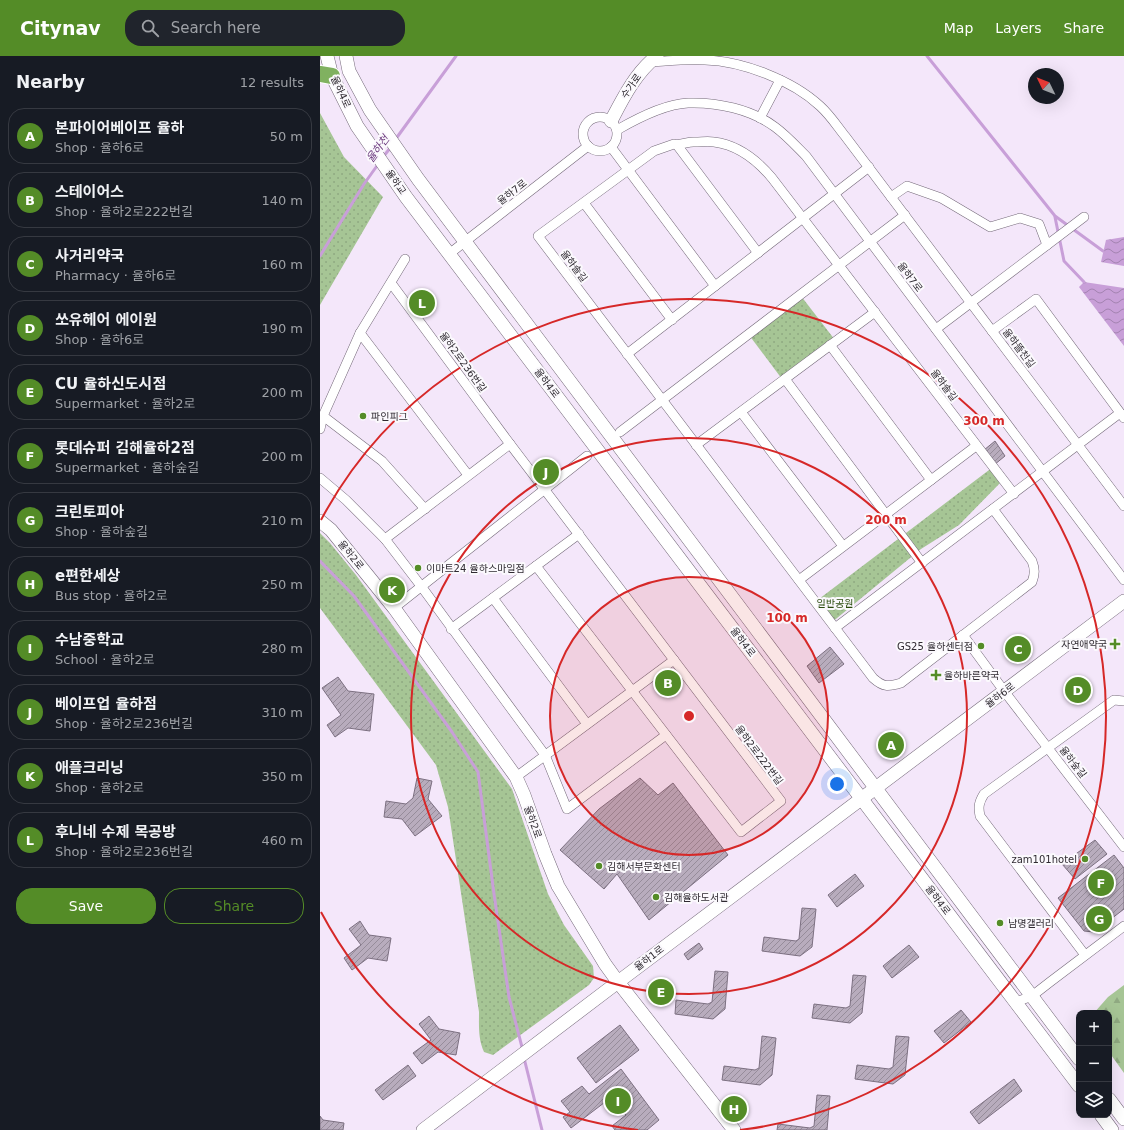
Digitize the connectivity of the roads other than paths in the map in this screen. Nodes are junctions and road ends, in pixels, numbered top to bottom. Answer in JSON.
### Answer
{"nodes":[{"id":1,"x":327,"y":56,"type":"edge"},
{"id":2,"x":346,"y":56,"type":"edge"},
{"id":3,"x":653,"y":59,"type":"edge"},
{"id":4,"x":326,"y":75,"type":"edge"},
{"id":5,"x":780,"y":80,"type":"junction"},
{"id":6,"x":370,"y":110,"type":"joint"},
{"id":7,"x":760,"y":118,"type":"junction"},
{"id":8,"x":614,"y":125,"type":"junction"},
{"id":9,"x":357,"y":126,"type":"joint"},
{"id":10,"x":677,"y":145,"type":"junction"},
{"id":11,"x":588,"y":146,"type":"junction"},
{"id":12,"x":611,"y":147,"type":"junction"},
{"id":13,"x":869,"y":167,"type":"junction"},
{"id":14,"x":628,"y":170,"type":"junction"},
{"id":15,"x":418,"y":179,"type":"joint"},
{"id":16,"x":834,"y":194,"type":"junction"},
{"id":17,"x":406,"y":197,"type":"joint"},
{"id":18,"x":891,"y":197,"type":"junction"},
{"id":19,"x":584,"y":203,"type":"junction"},
{"id":20,"x":905,"y":215,"type":"junction"},
{"id":21,"x":1084,"y":217,"type":"dead end"},
{"id":22,"x":803,"y":218,"type":"junction"},
{"id":23,"x":466,"y":242,"type":"junction"},
{"id":24,"x":870,"y":242,"type":"junction"},
{"id":25,"x":1047,"y":245,"type":"junction"},
{"id":26,"x":758,"y":253,"type":"junction"},
{"id":27,"x":449,"y":254,"type":"junction"},
{"id":28,"x":405,"y":260,"type":"dead end"},
{"id":29,"x":839,"y":265,"type":"junction"},
{"id":30,"x":391,"y":283,"type":"junction"},
{"id":31,"x":715,"y":286,"type":"junction"},
{"id":32,"x":970,"y":302,"type":"junction"},
{"id":33,"x":875,"y":312,"type":"junction"},
{"id":34,"x":672,"y":320,"type":"junction"},
{"id":35,"x":936,"y":329,"type":"junction"},
{"id":36,"x":992,"y":330,"type":"junction"},
{"id":37,"x":360,"y":333,"type":"junction"},
{"id":38,"x":830,"y":345,"type":"junction"},
{"id":39,"x":627,"y":354,"type":"junction"},
{"id":40,"x":785,"y":379,"type":"junction"},
{"id":41,"x":662,"y":400,"type":"junction"},
{"id":42,"x":741,"y":412,"type":"junction"},
{"id":43,"x":324,"y":416,"type":"junction"},
{"id":44,"x":1122,"y":416,"type":"edge"},
{"id":45,"x":320,"y":429,"type":"edge"},
{"id":46,"x":620,"y":432,"type":"dead end"},
{"id":47,"x":510,"y":444,"type":"junction"},
{"id":48,"x":696,"y":445,"type":"junction"},
{"id":49,"x":1078,"y":445,"type":"junction"},
{"id":50,"x":976,"y":446,"type":"junction"},
{"id":51,"x":588,"y":456,"type":"dead end"},
{"id":52,"x":1042,"y":472,"type":"junction"},
{"id":53,"x":468,"y":476,"type":"junction"},
{"id":54,"x":320,"y":478,"type":"edge"},
{"id":55,"x":931,"y":480,"type":"junction"},
{"id":56,"x":545,"y":489,"type":"junction"},
{"id":57,"x":1014,"y":494,"type":"junction"},
{"id":58,"x":1124,"y":506,"type":"edge"},
{"id":59,"x":425,"y":508,"type":"junction"},
{"id":60,"x":993,"y":509,"type":"junction"},
{"id":61,"x":886,"y":514,"type":"junction"},
{"id":62,"x":320,"y":521,"type":"edge"},
{"id":63,"x":579,"y":534,"type":"junction"},
{"id":64,"x":385,"y":539,"type":"junction"},
{"id":65,"x":843,"y":546,"type":"junction"},
{"id":66,"x":922,"y":563,"type":"junction"},
{"id":67,"x":536,"y":566,"type":"junction"},
{"id":68,"x":799,"y":580,"type":"junction"},
{"id":69,"x":1124,"y":580,"type":"edge"},
{"id":70,"x":421,"y":586,"type":"junction"},
{"id":71,"x":493,"y":598,"type":"junction"},
{"id":72,"x":1124,"y":601,"type":"edge"},
{"id":73,"x":394,"y":608,"type":"junction"},
{"id":74,"x":835,"y":628,"type":"junction"},
{"id":75,"x":451,"y":629,"type":"junction"},
{"id":76,"x":963,"y":635,"type":"junction"},
{"id":77,"x":674,"y":660,"type":"junction"},
{"id":78,"x":632,"y":690,"type":"junction"},
{"id":79,"x":1004,"y":691,"type":"junction"},
{"id":80,"x":1124,"y":701,"type":"edge"},
{"id":81,"x":587,"y":724,"type":"junction"},
{"id":82,"x":666,"y":735,"type":"junction"},
{"id":83,"x":1048,"y":748,"type":"junction"},
{"id":84,"x":545,"y":755,"type":"junction"},
{"id":85,"x":516,"y":777,"type":"junction"},
{"id":86,"x":876,"y":788,"type":"junction"},
{"id":87,"x":861,"y":799,"type":"junction"},
{"id":88,"x":1124,"y":847,"type":"edge"},
{"id":89,"x":1124,"y":926,"type":"edge"},
{"id":90,"x":1085,"y":955,"type":"junction"},
{"id":91,"x":618,"y":982,"type":"junction"},
{"id":92,"x":1032,"y":996,"type":"junction"},
{"id":93,"x":1016,"y":1002,"type":"junction"},
{"id":94,"x":1076,"y":1055,"type":"edge"},
{"id":95,"x":1076,"y":1082,"type":"edge"},
{"id":96,"x":1112,"y":1103,"type":"edge"},
{"id":97,"x":1103,"y":1118,"type":"edge"},
{"id":98,"x":1124,"y":1119,"type":"edge"},
{"id":99,"x":424,"y":1130,"type":"edge"},
{"id":100,"x":734,"y":1130,"type":"edge"},
{"id":101,"x":1112,"y":1130,"type":"edge"}],
"edges":[{"from":1,"to":4,"type":"main road","name":"율하4로"},
{"from":2,"to":6,"type":"main road","name":"율하4로"},
{"from":3,"to":5,"type":"street"},
{"from":3,"to":8,"type":"main road","name":"수가로"},
{"from":4,"to":9,"type":"main road","name":"율하4로"},
{"from":5,"to":7,"type":"street"},
{"from":5,"to":13,"type":"street"},
{"from":6,"to":15,"type":"main road","name":"율하교"},
{"from":7,"to":8,"type":"street","name":"율하7로"},
{"from":7,"to":16,"type":"street","name":"율하7로"},
{"from":8,"to":11,"type":"street"},
{"from":8,"to":12,"type":"street"},
{"from":9,"to":17,"type":"main road","name":"율하교"},
{"from":10,"to":14,"type":"street","name":"율하솔길"},
{"from":10,"to":22,"type":"street","name":"율하솔길"},
{"from":10,"to":26,"type":"street"},
{"from":11,"to":12,"type":"street"},
{"from":11,"to":23,"type":"street","name":"율하7로"},
{"from":12,"to":14,"type":"street"},
{"from":13,"to":16,"type":"street"},
{"from":13,"to":18,"type":"street"},
{"from":14,"to":19,"type":"street","name":"율하솔길"},
{"from":14,"to":31,"type":"street"},
{"from":15,"to":23,"type":"main road","name":"율하4로"},
{"from":16,"to":22,"type":"street"},
{"from":16,"to":24,"type":"street","name":"율하7로"},
{"from":17,"to":27,"type":"main road","name":"율하4로"},
{"from":18,"to":20,"type":"street"},
{"from":18,"to":25,"type":"street"},
{"from":19,"to":34,"type":"street"},
{"from":19,"to":39,"type":"street","name":"율하솔길"},
{"from":20,"to":24,"type":"street"},
{"from":20,"to":32,"type":"street"},
{"from":21,"to":25,"type":"street"},
{"from":22,"to":26,"type":"street"},
{"from":22,"to":29,"type":"street","name":"율하솔길"},
{"from":23,"to":27,"type":"street","name":"율하7로"},
{"from":23,"to":86,"type":"main road","name":"율하4로"},
{"from":24,"to":29,"type":"street"},
{"from":24,"to":35,"type":"street","name":"율하7로"},
{"from":25,"to":32,"type":"street"},
{"from":26,"to":31,"type":"street"},
{"from":27,"to":87,"type":"main road","name":"율하4로"},
{"from":28,"to":30,"type":"street"},
{"from":29,"to":33,"type":"street","name":"율하솔길"},
{"from":29,"to":41,"type":"street"},
{"from":30,"to":37,"type":"street"},
{"from":30,"to":47,"type":"street","name":"율하2로236번길"},
{"from":31,"to":34,"type":"street"},
{"from":32,"to":35,"type":"street"},
{"from":32,"to":36,"type":"street"},
{"from":33,"to":38,"type":"street"},
{"from":33,"to":50,"type":"street","name":"율하솔길"},
{"from":34,"to":39,"type":"street"},
{"from":35,"to":52,"type":"street","name":"율하7로"},
{"from":36,"to":44,"type":"street","name":"율하뜰천길"},
{"from":36,"to":49,"type":"street","name":"율하뜰천길"},
{"from":37,"to":43,"type":"street"},
{"from":37,"to":53,"type":"street"},
{"from":38,"to":40,"type":"street"},
{"from":38,"to":55,"type":"street"},
{"from":39,"to":41,"type":"street","name":"율하솔길"},
{"from":40,"to":42,"type":"street"},
{"from":40,"to":61,"type":"street"},
{"from":41,"to":46,"type":"street"},
{"from":41,"to":48,"type":"street","name":"율하솔길"},
{"from":42,"to":48,"type":"street"},
{"from":42,"to":65,"type":"street"},
{"from":43,"to":45,"type":"street"},
{"from":43,"to":59,"type":"street"},
{"from":44,"to":49,"type":"street"},
{"from":47,"to":53,"type":"street"},
{"from":47,"to":56,"type":"street","name":"율하2로236번길"},
{"from":48,"to":68,"type":"street","name":"율하솔길"},
{"from":49,"to":52,"type":"street"},
{"from":49,"to":58,"type":"street","name":"율하뜰천길"},
{"from":50,"to":55,"type":"street"},
{"from":50,"to":57,"type":"street","name":"율하솔길"},
{"from":51,"to":56,"type":"street"},
{"from":52,"to":57,"type":"street"},
{"from":52,"to":69,"type":"street","name":"율하7로"},
{"from":53,"to":59,"type":"street"},
{"from":54,"to":64,"type":"street"},
{"from":55,"to":61,"type":"street"},
{"from":56,"to":63,"type":"street","name":"율하2로236번길"},
{"from":56,"to":70,"type":"street"},
{"from":57,"to":60,"type":"street"},
{"from":59,"to":64,"type":"street"},
{"from":60,"to":66,"type":"street"},
{"from":60,"to":76,"type":"street","name":"율하솔길"},
{"from":61,"to":65,"type":"street"},
{"from":61,"to":66,"type":"street"},
{"from":62,"to":73,"type":"main road","name":"율하2로"},
{"from":63,"to":67,"type":"street"},
{"from":63,"to":77,"type":"street","name":"율하2로222번길"},
{"from":64,"to":70,"type":"street"},
{"from":65,"to":68,"type":"street"},
{"from":66,"to":74,"type":"street"},
{"from":67,"to":71,"type":"street"},
{"from":67,"to":78,"type":"street","name":"율하2로222번길"},
{"from":68,"to":74,"type":"street","name":"율하솔길"},
{"from":70,"to":73,"type":"street"},
{"from":70,"to":75,"type":"street"},
{"from":71,"to":75,"type":"street"},
{"from":71,"to":81,"type":"street"},
{"from":72,"to":79,"type":"main road","name":"율하6로"},
{"from":73,"to":85,"type":"main road","name":"율하2로"},
{"from":74,"to":76,"type":"street","name":"율하솔길"},
{"from":75,"to":84,"type":"street"},
{"from":76,"to":79,"type":"street","name":"율하숲길"},
{"from":77,"to":78,"type":"street"},
{"from":77,"to":82,"type":"street","name":"율하2로222번길"},
{"from":78,"to":81,"type":"street"},
{"from":78,"to":82,"type":"street","name":"율하2로222번길"},
{"from":79,"to":83,"type":"street","name":"율하숲길"},
{"from":79,"to":86,"type":"main road","name":"율하6로"},
{"from":80,"to":83,"type":"street"},
{"from":81,"to":84,"type":"street"},
{"from":82,"to":84,"type":"street"},
{"from":83,"to":88,"type":"street","name":"율하숲길"},
{"from":83,"to":90,"type":"street"},
{"from":84,"to":85,"type":"street"},
{"from":85,"to":91,"type":"main road","name":"율하2로"},
{"from":86,"to":87,"type":"main road","name":"율하1로"},
{"from":86,"to":92,"type":"main road","name":"율하4로"},
{"from":87,"to":91,"type":"main road","name":"율하1로"},
{"from":87,"to":93,"type":"main road","name":"율하4로"},
{"from":89,"to":90,"type":"street"},
{"from":90,"to":92,"type":"street"},
{"from":91,"to":99,"type":"main road","name":"율하1로"},
{"from":91,"to":100,"type":"main road","name":"율하2로"},
{"from":92,"to":93,"type":"street"},
{"from":92,"to":94,"type":"main road","name":"율하4로"},
{"from":93,"to":95,"type":"main road","name":"율하4로"},
{"from":96,"to":98,"type":"main road"},
{"from":97,"to":101,"type":"main road"}]}
